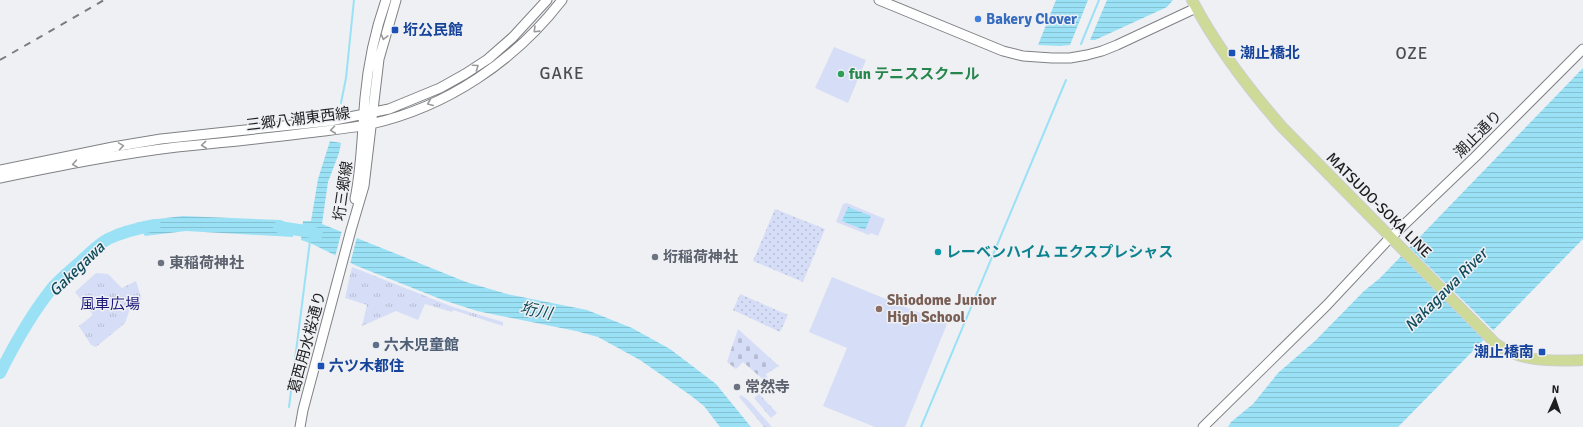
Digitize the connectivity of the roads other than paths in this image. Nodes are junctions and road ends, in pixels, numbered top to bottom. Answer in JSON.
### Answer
{"nodes":[{"id":1,"x":386,"y":0,"type":"edge"},
{"id":2,"x":396,"y":0,"type":"edge"},
{"id":3,"x":547,"y":0,"type":"edge"},
{"id":4,"x":562,"y":0,"type":"edge"},
{"id":5,"x":879,"y":0,"type":"edge"},
{"id":6,"x":1193,"y":3,"type":"edge"},
{"id":7,"x":1583,"y":49,"type":"edge"},
{"id":8,"x":368,"y":115,"type":"junction"},
{"id":9,"x":367,"y":125,"type":"junction"},
{"id":10,"x":0,"y":170,"type":"edge"},
{"id":11,"x":0,"y":178,"type":"edge"},
{"id":12,"x":1393,"y":240,"type":"junction"},
{"id":13,"x":342,"y":264,"type":"joint"},
{"id":14,"x":1583,"y":360,"type":"edge"},
{"id":15,"x":300,"y":427,"type":"edge"},
{"id":16,"x":1203,"y":427,"type":"edge"}],
"edges":[{"from":1,"to":8,"type":"street","name":"垳三郷線"},
{"from":2,"to":8,"type":"street","name":"垳三郷線","one_way":true},
{"from":8,"to":3,"type":"street","name":"三郷八潮東西線","one_way":true},
{"from":4,"to":9,"type":"street","name":"三郷八潮東西線","one_way":true},
{"from":5,"to":6,"type":"street"},
{"from":6,"to":12,"type":"main road","name":"MATSUDO-SOKA LINE"},
{"from":7,"to":12,"type":"street","name":"潮止通り"},
{"from":8,"to":9,"type":"street","name":"垳三郷線"},
{"from":10,"to":8,"type":"street","name":"三郷八潮東西線","one_way":true},
{"from":9,"to":11,"type":"street","name":"三郷八潮東西線","one_way":true},
{"from":9,"to":13,"type":"street","name":"垳三郷線"},
{"from":12,"to":14,"type":"main road","name":"MATSUDO-SOKA LINE"},
{"from":12,"to":16,"type":"street","name":"潮止通り"},
{"from":13,"to":15,"type":"street","name":"葛西用水桜通り"}]}
